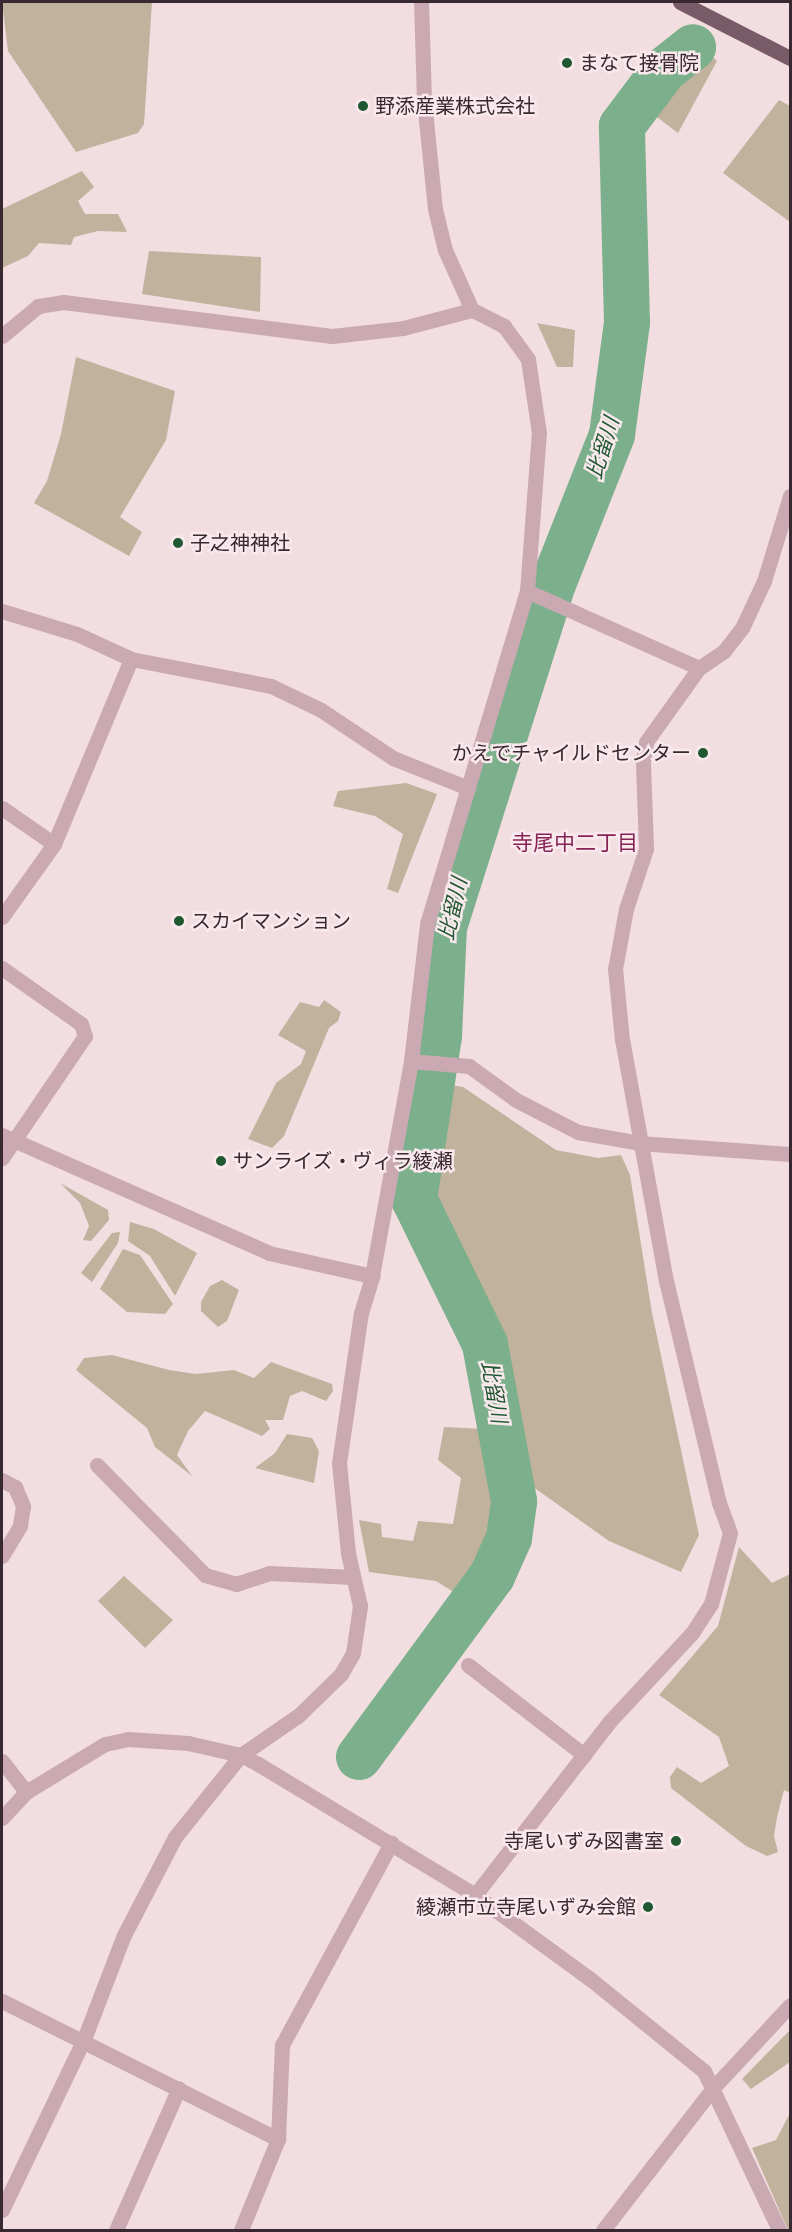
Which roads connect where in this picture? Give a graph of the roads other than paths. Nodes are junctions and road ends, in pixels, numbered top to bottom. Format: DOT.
graph roads {
  1 [pos="421,2"];
  2 [pos="680,2"];
  3 [pos="790,58"];
  4 [pos="472,310"];
  5 [pos="2,336"];
  6 [pos="790,496"];
  7 [pos="789,514"];
  8 [pos="534,594"];
  9 [pos="2,611"];
  10 [pos="130,659"];
  11 [pos="699,668"];
  12 [pos="468,788"];
  13 [pos="2,808"];
  14 [pos="54,844"];
  15 [pos="2,917"];
  16 [pos="2,968"];
  17 [pos="415,1061"];
  18 [pos="7,1139"];
  19 [pos="639,1143"];
  20 [pos="790,1154"];
  21 [pos="2,1158"];
  22 [pos="372,1276"];
  23 [pos="98,1465"];
  24 [pos="2,1480"];
  25 [pos="2,1556"];
  26 [pos="353,1577"];
  27 [pos="468,1665"];
  28 [pos="241,1755"];
  29 [pos="584,1755"];
  30 [pos="2,1761"];
  31 [pos="26,1792"];
  32 [pos="2,1818"];
  33 [pos="391,1843"];
  34 [pos="475,1895"];
  35 [pos="2,2001"];
  36 [pos="790,2006"];
  37 [pos="84,2039"];
  38 [pos="179,2088"];
  39 [pos="713,2088"];
  40 [pos="278,2139"];
  41 [pos="2,2210"];
  42 [pos="116,2230"];
  43 [pos="241,2230"];
  44 [pos="603,2230"];
  45 [pos="779,2230"];
  1 -- 4 [label="street"];
  2 -- 3 [label="main road"];
  4 -- 5 [label="street"];
  4 -- 8 [label="street"];
  6 -- 7 [label="street"];
  7 -- 11 [label="street"];
  8 -- 11 [label="street"];
  8 -- 12 [label="street"];
  9 -- 10 [label="street"];
  10 -- 12 [label="street"];
  10 -- 14 [label="street"];
  11 -- 19 [label="street"];
  12 -- 17 [label="street"];
  13 -- 14 [label="street"];
  14 -- 15 [label="street"];
  16 -- 18 [label="street"];
  17 -- 19 [label="street"];
  17 -- 22 [label="street"];
  18 -- 21 [label="street"];
  18 -- 22 [label="street"];
  19 -- 20 [label="street"];
  19 -- 29 [label="street"];
  22 -- 26 [label="street"];
  23 -- 26 [label="street"];
  24 -- 25 [label="street"];
  26 -- 28 [label="street"];
  27 -- 29 [label="street"];
  28 -- 31 [label="street"];
  28 -- 33 [label="street"];
  28 -- 37 [label="street"];
  29 -- 34 [label="street"];
  30 -- 31 [label="street"];
  31 -- 32 [label="street"];
  33 -- 34 [label="street"];
  33 -- 40 [label="street"];
  34 -- 39 [label="street"];
  35 -- 37 [label="street"];
  36 -- 39 [label="street"];
  37 -- 38 [label="street"];
  37 -- 41 [label="street"];
  38 -- 40 [label="street"];
  38 -- 42 [label="street"];
  39 -- 44 [label="street"];
  39 -- 45 [label="street"];
  40 -- 43 [label="street"];
}
